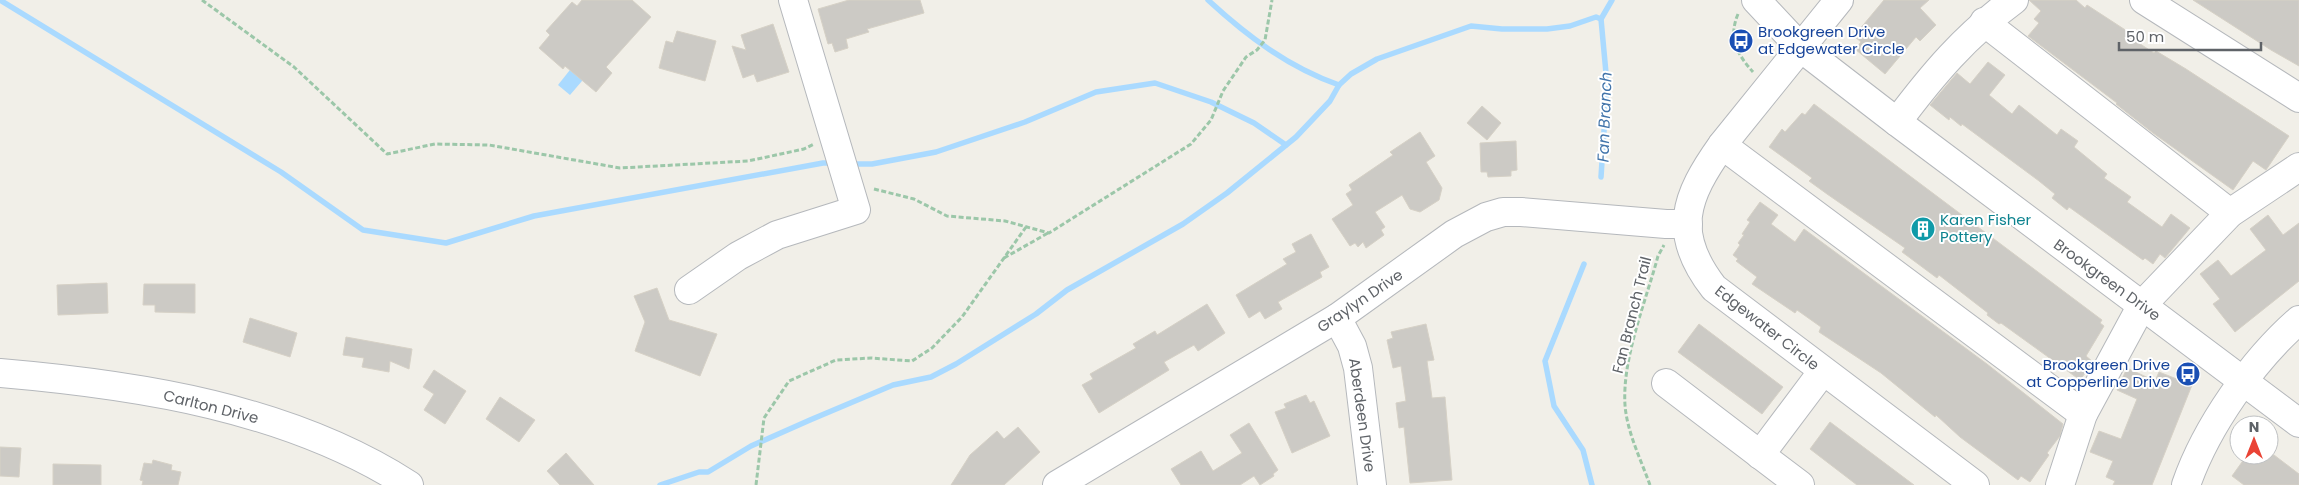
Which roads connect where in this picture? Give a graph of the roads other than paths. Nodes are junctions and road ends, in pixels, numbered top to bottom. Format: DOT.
graph roads {
  1 [pos="792,0"];
  2 [pos="1839,0"];
  3 [pos="2014,0"];
  4 [pos="2144,0"];
  5 [pos="1747,7"];
  6 [pos="1984,22"];
  7 [pos="1801,48"];
  8 [pos="2299,98"];
  9 [pos="1897,122"];
  10 [pos="1722,145"];
  11 [pos="2299,167"];
  12 [pos="2230,213"];
  13 [pos="1688,224"];
  14 [pos="689,290"];
  15 [pos="2142,305"];
  16 [pos="1337,318"];
  17 [pos="2299,320"];
  18 [pos="1823,371"];
  19 [pos="0,373"];
  20 [pos="2245,382"];
  21 [pos="1666,383"];
  22 [pos="2084,414"];
  23 [pos="2299,423"];
  24 [pos="1760,455"];
  25 [pos="409,485"];
  26 [pos="1057,485"];
  27 [pos="1372,485"];
  28 [pos="1800,485"];
  29 [pos="1976,485"];
  30 [pos="2060,485"];
  31 [pos="2186,485"];
  1 -- 14 [label="street"];
  2 -- 7 [label="street, Edgewater Circle"];
  3 -- 6 [label="street"];
  4 -- 8 [label="street"];
  5 -- 7 [label="street, Brookgreen Drive"];
  6 -- 9 [label="street"];
  6 -- 12 [label="street"];
  7 -- 9 [label="street, Brookgreen Drive"];
  7 -- 10 [label="street, Edgewater Circle"];
  9 -- 15 [label="street, Brookgreen Drive"];
  10 -- 13 [label="street, Edgewater Circle"];
  10 -- 22 [label="street"];
  11 -- 12 [label="street"];
  12 -- 15 [label="street"];
  13 -- 16 [label="street, Graylyn Drive"];
  13 -- 18 [label="street, Edgewater Circle"];
  15 -- 20 [label="street, Brookgreen Drive"];
  15 -- 22 [label="street"];
  16 -- 26 [label="street, Graylyn Drive"];
  16 -- 27 [label="street, Aberdeen Drive"];
  17 -- 20 [label="street"];
  18 -- 24 [label="street"];
  18 -- 29 [label="street, Edgewater Circle"];
  19 -- 25 [label="street, Carlton Drive"];
  20 -- 23 [label="street, Brookgreen Drive"];
  20 -- 31 [label="street"];
  21 -- 24 [label="street"];
  22 -- 30 [label="street"];
  24 -- 28 [label="street"];
}
